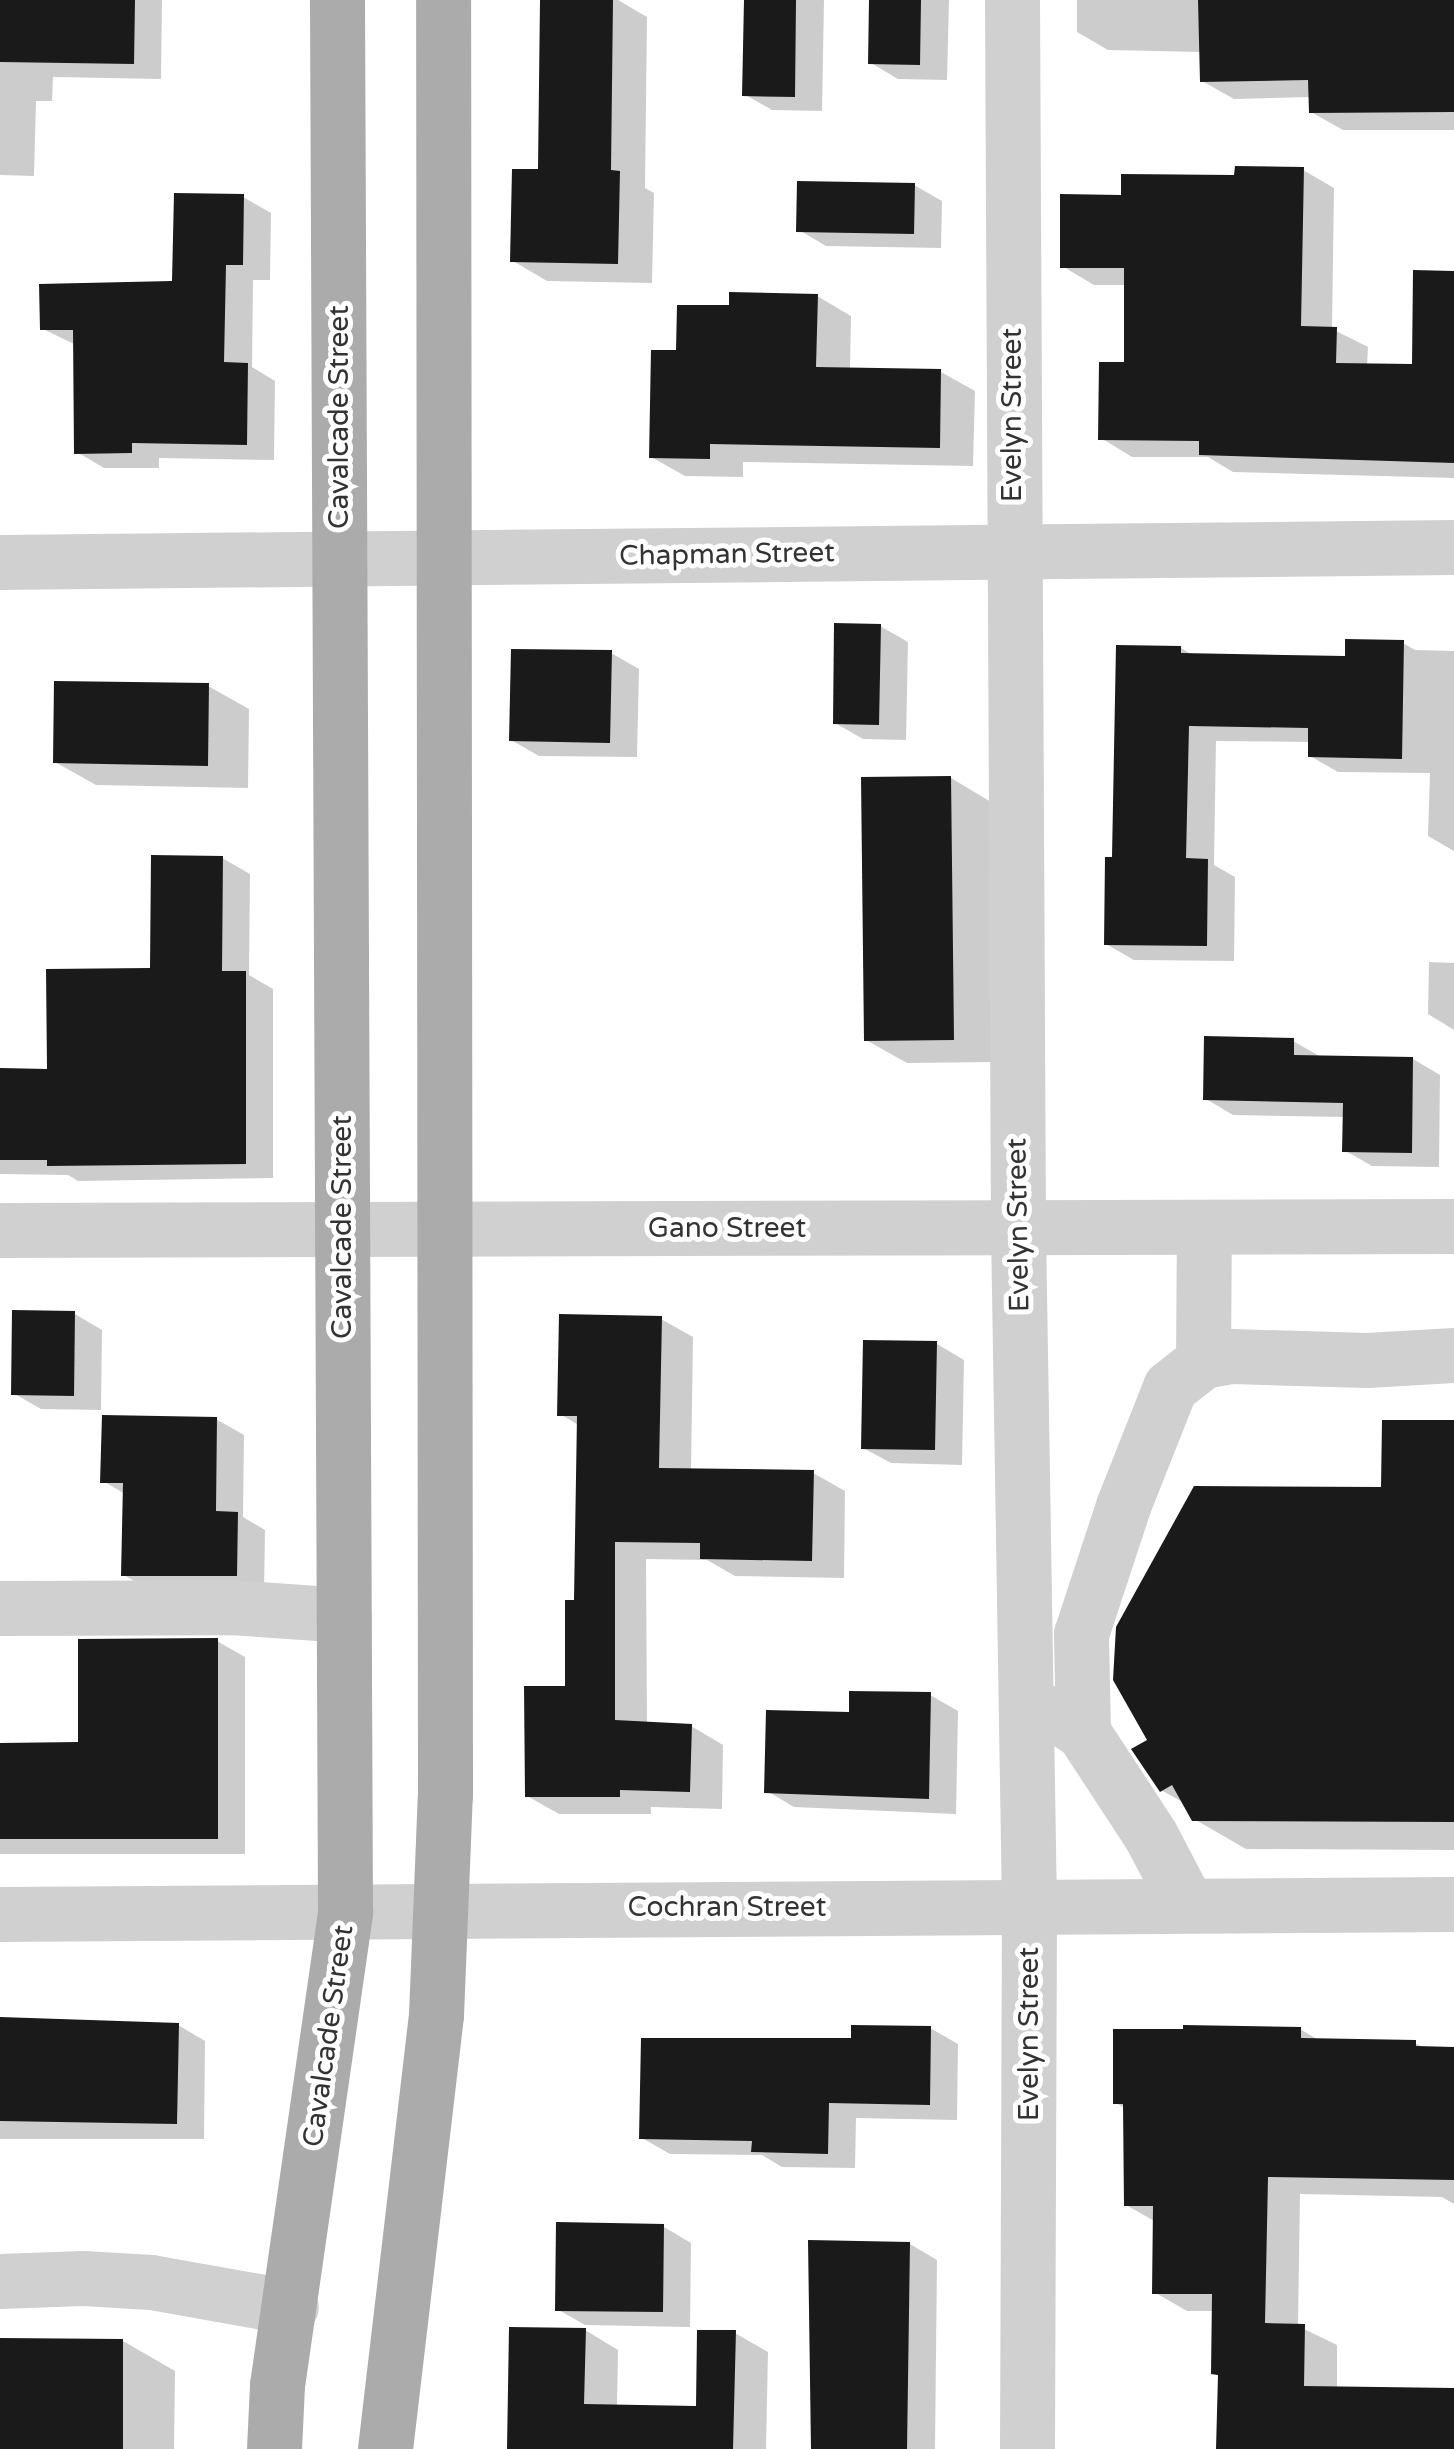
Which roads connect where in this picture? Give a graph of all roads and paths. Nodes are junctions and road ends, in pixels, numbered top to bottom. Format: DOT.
graph roads {
  1 [pos="337,0"];
  2 [pos="442,0"];
  3 [pos="1012,0"];
  4 [pos="1454,547"];
  5 [pos="1013,551"];
  6 [pos="443,557"];
  7 [pos="340,558"];
  8 [pos="0,562"];
  9 [pos="1454,1226"];
  10 [pos="342,1228"];
  11 [pos="1204,1228"];
  12 [pos="444,1229"];
  13 [pos="1018,1229"];
  14 [pos="0,1230"];
  15 [pos="1454,1355"];
  16 [pos="1203,1361"];
  17 [pos="0,1608"];
  18 [pos="344,1615"];
  19 [pos="1026,1694"];
  20 [pos="1083,1732"];
  21 [pos="1454,1904"];
  22 [pos="1028,1905"];
  23 [pos="1188,1905"];
  24 [pos="442,1909"];
  25 [pos="345,1911"];
  26 [pos="0,1914"];
  27 [pos="0,2281"];
  28 [pos="292,2306"];
  29 [pos="274,2449"];
  30 [pos="386,2449"];
  31 [pos="1027,2449"];
  1 -- 7 [label="main road, Cavalcade Street"];
  2 -- 6 [label="main road"];
  3 -- 5 [label="street, Evelyn Street"];
  4 -- 5 [label="street, Chapman Street"];
  5 -- 6 [label="street, Chapman Street"];
  5 -- 13 [label="street, Evelyn Street"];
  6 -- 7 [label="street, Chapman Street"];
  6 -- 12 [label="main road"];
  7 -- 8 [label="street, Chapman Street"];
  7 -- 10 [label="main road, Cavalcade Street"];
  9 -- 11 [label="street, Gano Street"];
  10 -- 12 [label="street, Gano Street"];
  10 -- 14 [label="street, Gano Street"];
  10 -- 18 [label="main road, Cavalcade Street"];
  11 -- 13 [label="street, Gano Street"];
  11 -- 16 [label="street"];
  12 -- 13 [label="street, Gano Street"];
  12 -- 24 [label="main road"];
  13 -- 19 [label="street, Evelyn Street"];
  15 -- 16 [label="street"];
  16 -- 20 [label="street"];
  17 -- 18 [label="street"];
  18 -- 25 [label="main road, Cavalcade Street"];
  19 -- 20 [label="street"];
  19 -- 22 [label="street, Evelyn Street"];
  20 -- 23 [label="street"];
  21 -- 23 [label="street, Cochran Street"];
  22 -- 23 [label="street, Cochran Street"];
  22 -- 24 [label="street, Cochran Street"];
  22 -- 31 [label="street, Evelyn Street"];
  24 -- 25 [label="street, Cochran Street"];
  24 -- 30 [label="main road"];
  25 -- 26 [label="street, Cochran Street"];
  25 -- 28 [label="main road, Cavalcade Street"];
  27 -- 28 [label="street"];
  28 -- 29 [label="main road, Cavalcade Street"];
}
